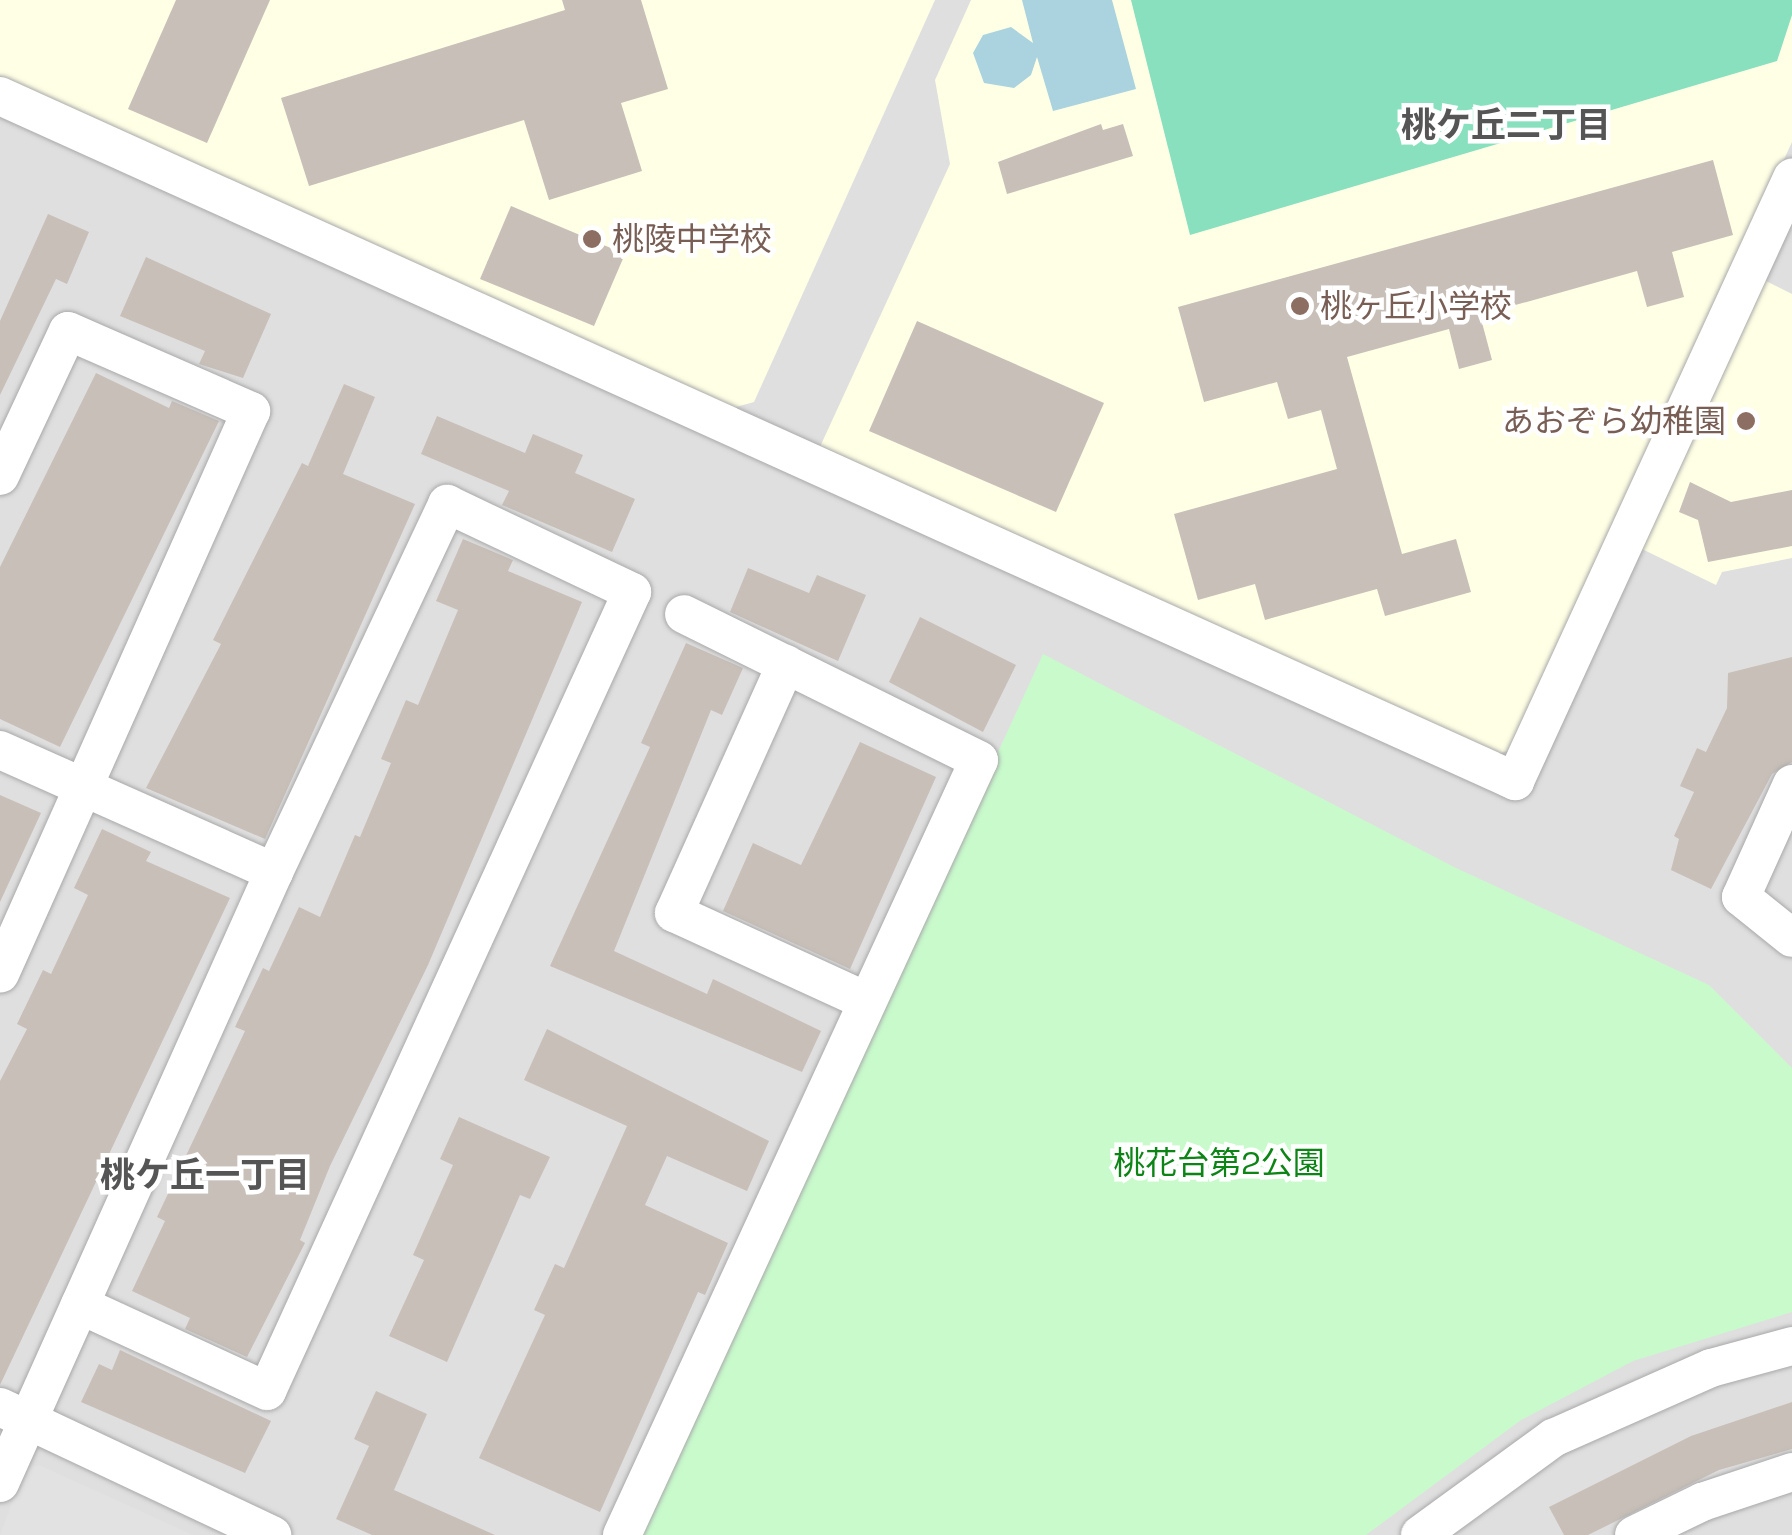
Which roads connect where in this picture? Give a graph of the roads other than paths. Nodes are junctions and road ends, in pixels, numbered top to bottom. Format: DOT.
graph roads {
  1 [pos="0,96"];
  2 [pos="1792,178"];
  3 [pos="0,476"];
  4 [pos="684,614"];
  5 [pos="786,664"];
  6 [pos="0,750"];
  7 [pos="1792,784"];
  8 [pos="84,786"];
  9 [pos="274,872"];
  10 [pos="1792,938"];
  11 [pos="0,974"];
  12 [pos="866,1001"];
  13 [pos="80,1305"];
  14 [pos="1792,1346"];
  15 [pos="15,1413"];
  16 [pos="1792,1472"];
  17 [pos="0,1483"];
  18 [pos="1706,1519"];
  19 [pos="272,1535"];
  20 [pos="622,1535"];
  21 [pos="1420,1535"];
  22 [pos="1634,1535"];
  1 -- 2 [label="street"];
  3 -- 8 [label="street"];
  4 -- 5 [label="street"];
  5 -- 12 [label="street"];
  5 -- 12 [label="street"];
  6 -- 8 [label="street"];
  7 -- 10 [label="street"];
  8 -- 9 [label="street"];
  8 -- 11 [label="street"];
  9 -- 13 [label="street"];
  9 -- 13 [label="street"];
  12 -- 20 [label="street"];
  13 -- 15 [label="street"];
  14 -- 21 [label="street"];
  15 -- 17 [label="street"];
  15 -- 19 [label="street"];
  16 -- 18 [label="street"];
  18 -- 22 [label="street"];
}
